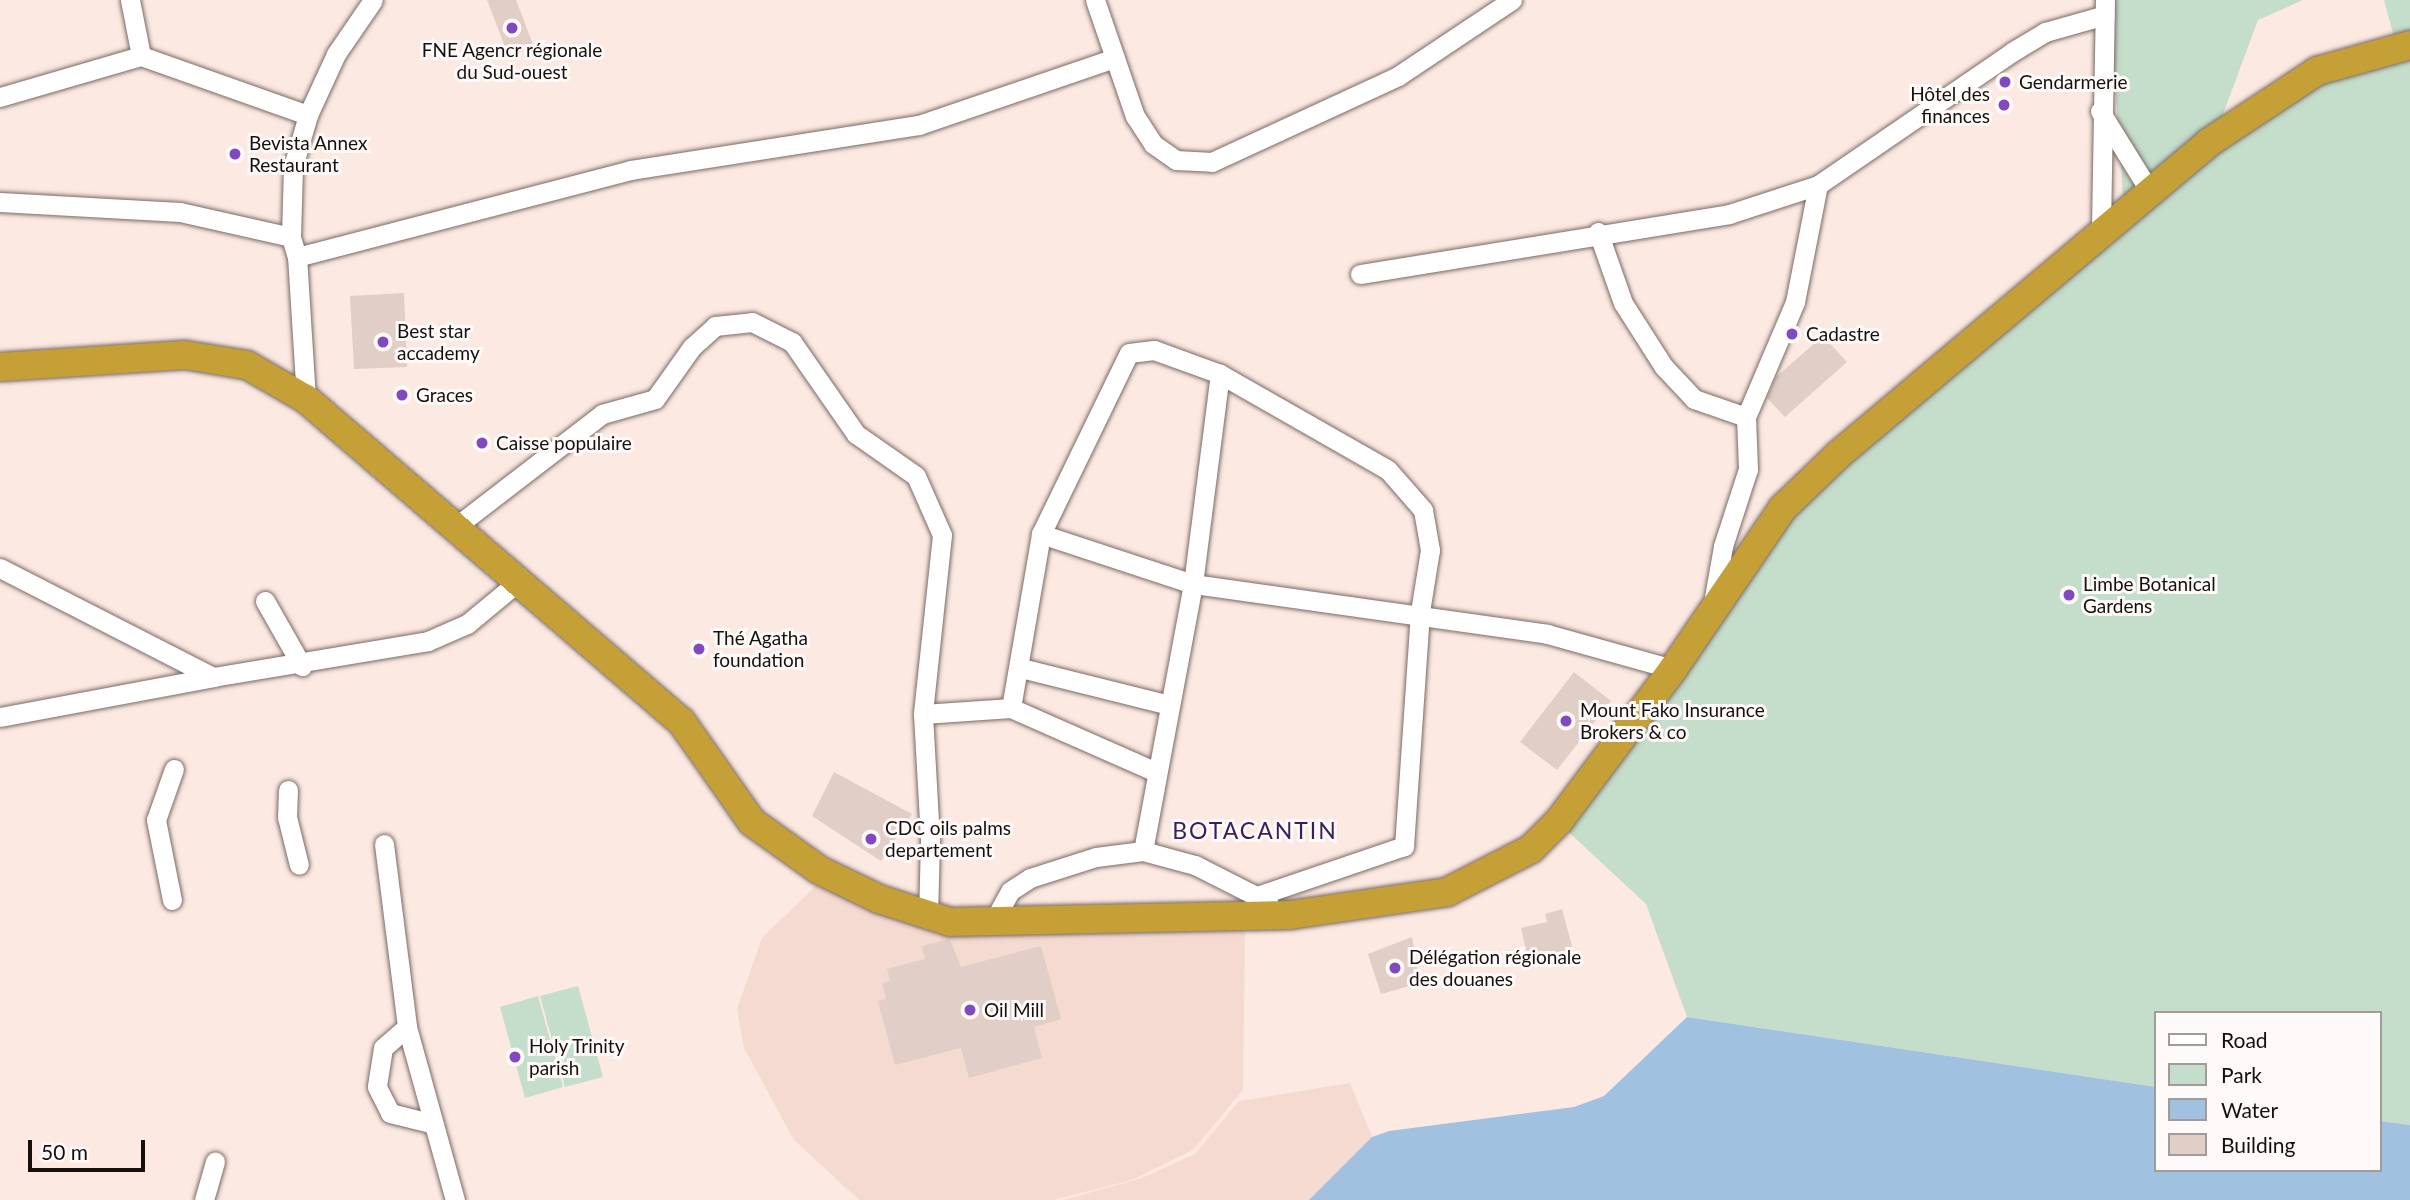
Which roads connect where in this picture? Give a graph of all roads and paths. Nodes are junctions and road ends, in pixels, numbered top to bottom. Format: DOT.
graph roads {
  1 [pos="130,0"];
  2 [pos="373,0"];
  3 [pos="1095,0"];
  4 [pos="1512,0"];
  5 [pos="2105,8"];
  6 [pos="2403,46"];
  7 [pos="141,56"];
  8 [pos="1115,58"];
  9 [pos="0,97"];
  10 [pos="2099,110"];
  11 [pos="308,115"];
  12 [pos="1818,185"];
  13 [pos="2148,190"];
  14 [pos="0,202"];
  15 [pos="2101,228"];
  16 [pos="1598,232"];
  17 [pos="291,237"];
  18 [pos="297,257"];
  19 [pos="1360,274"];
  20 [pos="0,367"];
  21 [pos="1220,374"];
  22 [pos="306,399"];
  23 [pos="1746,417"];
  24 [pos="454,528"];
  25 [pos="1041,534"];
  26 [pos="0,568"];
  27 [pos="519,581"];
  28 [pos="1193,584"];
  29 [pos="265,601"];
  30 [pos="1713,603"];
  31 [pos="1420,612"];
  32 [pos="302,666"];
  33 [pos="1021,668"];
  34 [pos="1673,669"];
  35 [pos="213,677"];
  36 [pos="1169,705"];
  37 [pos="1011,708"];
  38 [pos="923,714"];
  39 [pos="0,717"];
  40 [pos="174,769"];
  41 [pos="1156,772"];
  42 [pos="288,790"];
  43 [pos="384,844"];
  44 [pos="1143,851"];
  45 [pos="299,865"];
  46 [pos="1257,896"];
  47 [pos="172,900"];
  48 [pos="1290,915"];
  49 [pos="928,919"];
  50 [pos="993,922"];
  51 [pos="407,1027"];
  52 [pos="433,1124"];
  53 [pos="215,1162"];
  54 [pos="204,1200"];
  55 [pos="455,1200"];
  1 -- 7 [label="street"];
  2 -- 11 [label="street"];
  3 -- 8 [label="street"];
  4 -- 8 [label="street"];
  5 -- 10 [label="street"];
  5 -- 12 [label="street"];
  6 -- 13 [label="highway"];
  7 -- 9 [label="street"];
  7 -- 11 [label="street"];
  8 -- 18 [label="street"];
  10 -- 13 [label="street"];
  10 -- 15 [label="street"];
  11 -- 17 [label="street"];
  12 -- 16 [label="street"];
  12 -- 23 [label="street"];
  13 -- 15 [label="highway"];
  14 -- 17 [label="street"];
  15 -- 30 [label="highway"];
  16 -- 19 [label="street"];
  16 -- 23 [label="street"];
  17 -- 18 [label="street"];
  18 -- 22 [label="street"];
  20 -- 22 [label="highway"];
  21 -- 25 [label="street"];
  21 -- 28 [label="street"];
  21 -- 31 [label="street"];
  22 -- 24 [label="highway"];
  23 -- 30 [label="street"];
  24 -- 27 [label="highway"];
  24 -- 38 [label="street"];
  25 -- 28 [label="street"];
  25 -- 33 [label="street"];
  26 -- 35 [label="street"];
  27 -- 32 [label="street"];
  27 -- 49 [label="highway"];
  28 -- 31 [label="street"];
  28 -- 36 [label="street"];
  29 -- 32 [label="street"];
  30 -- 34 [label="highway"];
  31 -- 34 [label="street"];
  31 -- 46 [label="street"];
  32 -- 35 [label="street"];
  33 -- 36 [label="street"];
  33 -- 37 [label="street"];
  34 -- 48 [label="highway"];
  35 -- 39 [label="street"];
  36 -- 41 [label="street"];
  37 -- 38 [label="street"];
  37 -- 41 [label="street"];
  38 -- 49 [label="street"];
  40 -- 47 [label="street"];
  41 -- 44 [label="street"];
  42 -- 45 [label="street"];
  43 -- 51 [label="street"];
  44 -- 46 [label="street"];
  44 -- 50 [label="street"];
  46 -- 48 [label="street"];
  48 -- 50 [label="highway"];
  49 -- 50 [label="highway"];
  51 -- 52 [label="street"];
  51 -- 52 [label="street"];
  52 -- 55 [label="street"];
  53 -- 54 [label="street"];
}
